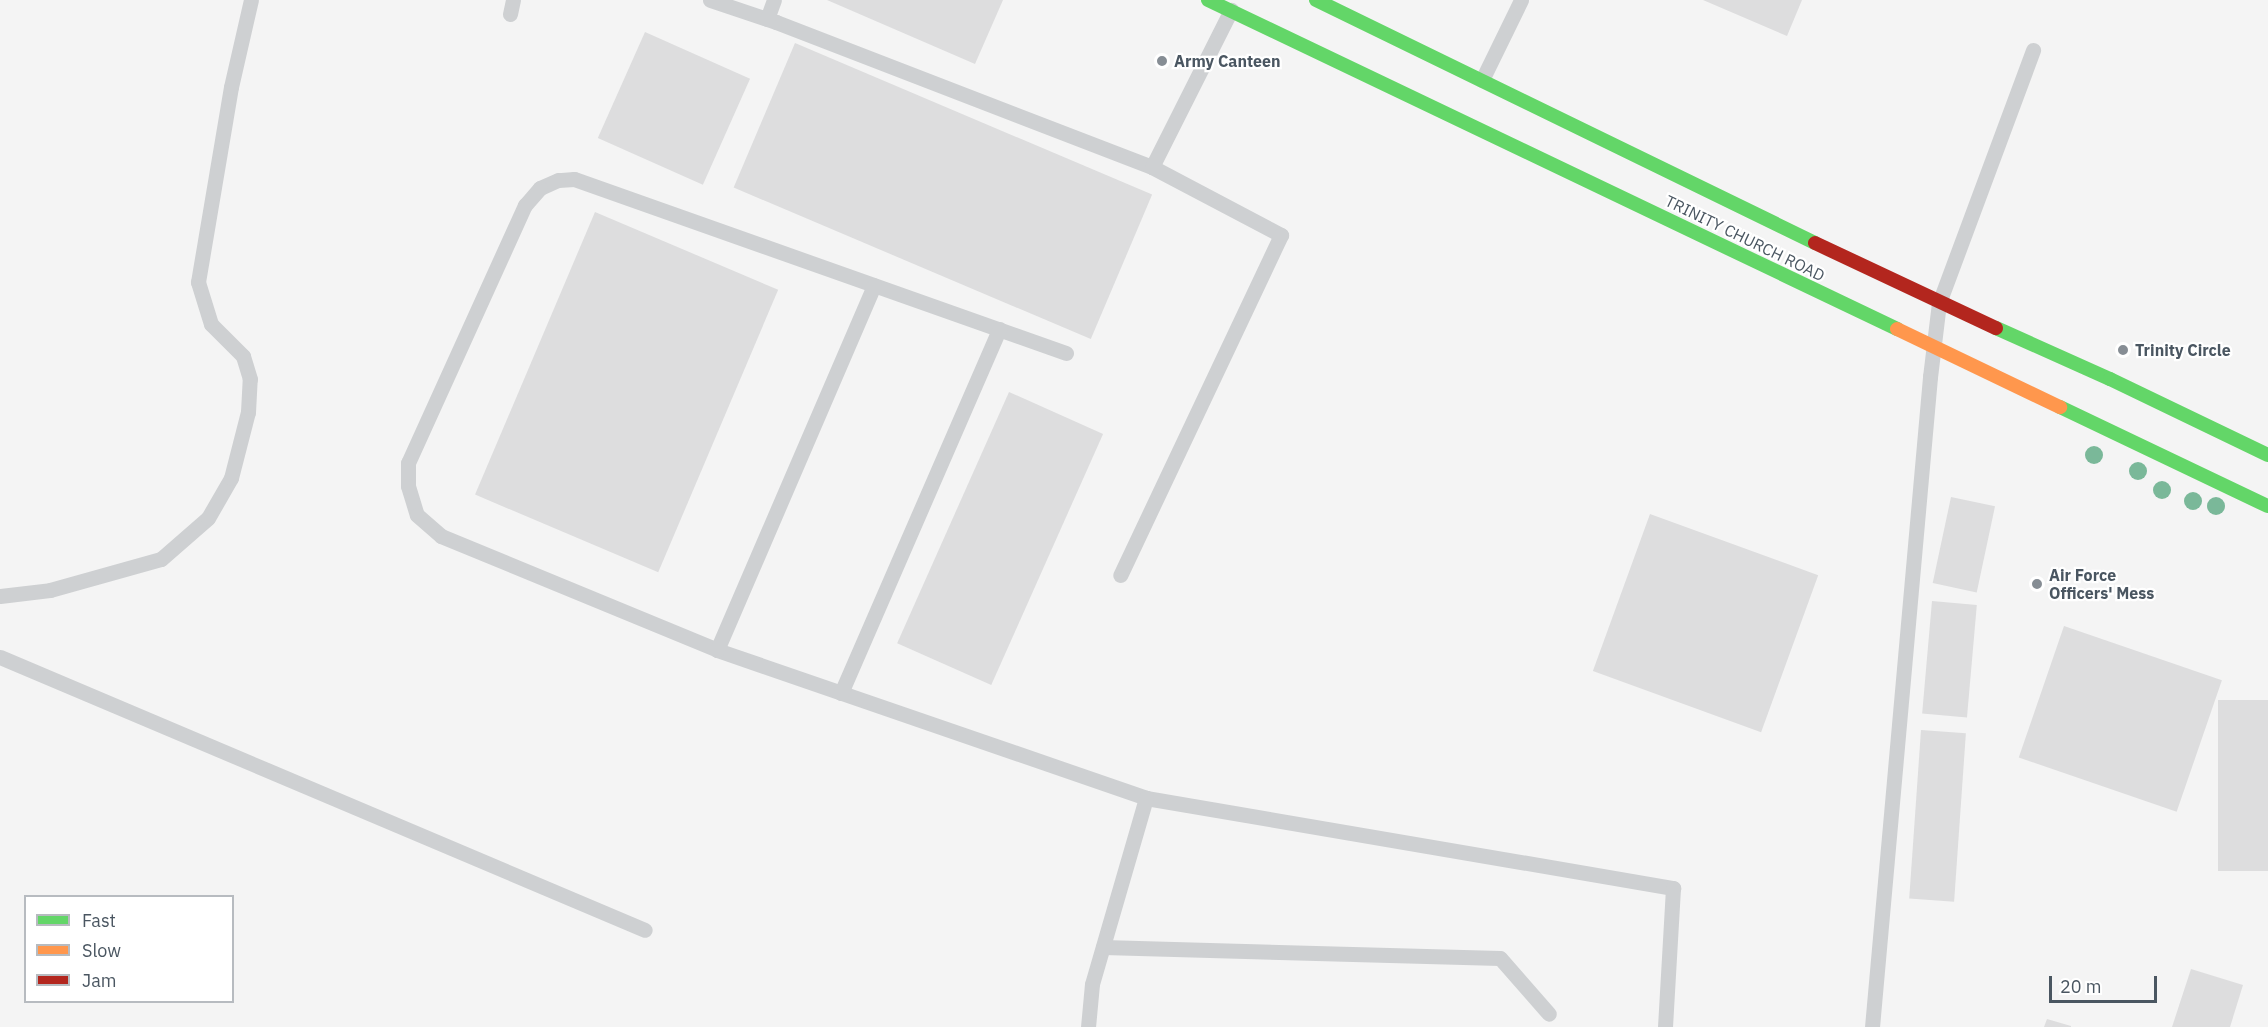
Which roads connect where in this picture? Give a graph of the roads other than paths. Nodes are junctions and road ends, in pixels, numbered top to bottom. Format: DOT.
graph roads {
  1 [pos="251,0"];
  2 [pos="710,0"];
  3 [pos="774,0"];
  4 [pos="1208,0"];
  5 [pos="1316,0"];
  6 [pos="1521,0"];
  7 [pos="1231,10"];
  8 [pos="767,19"];
  9 [pos="2033,50"];
  10 [pos="1482,80"];
  11 [pos="1152,167"];
  12 [pos="874,285"];
  13 [pos="1939,303"];
  14 [pos="999,329"];
  15 [pos="1933,346"];
  16 [pos="1066,353"];
  17 [pos="2268,455"];
  18 [pos="2268,506"];
  19 [pos="1120,575"];
  20 [pos="0,596"];
  21 [pos="717,650"];
  22 [pos="0,657"];
  23 [pos="841,693"];
  24 [pos="1146,798"];
  25 [pos="645,930"];
  26 [pos="1103,947"];
  27 [pos="1549,1014"];
  28 [pos="1089,1027"];
  29 [pos="1665,1027"];
  30 [pos="1872,1027"];
  1 -- 20 [label="lane"];
  2 -- 8 [label="lane"];
  3 -- 8 [label="lane"];
  4 -- 7 [label="main road, TRINITY CHURCH ROAD"];
  5 -- 10 [label="main road, TRINITY CHURCH ROAD"];
  6 -- 10 [label="lane"];
  7 -- 11 [label="lane"];
  7 -- 15 [label="main road, TRINITY CHURCH ROAD"];
  8 -- 11 [label="lane"];
  9 -- 13 [label="lane"];
  10 -- 13 [label="main road, TRINITY CHURCH ROAD"];
  11 -- 19 [label="lane"];
  12 -- 14 [label="lane"];
  12 -- 21 [label="lane"];
  12 -- 21 [label="lane"];
  13 -- 15 [label="lane"];
  13 -- 17 [label="main road, TRINITY CHURCH ROAD"];
  14 -- 16 [label="lane"];
  14 -- 23 [label="lane"];
  15 -- 18 [label="main road, TRINITY CHURCH ROAD"];
  15 -- 30 [label="lane"];
  21 -- 23 [label="lane"];
  22 -- 25 [label="lane"];
  23 -- 24 [label="lane"];
  24 -- 26 [label="lane"];
  24 -- 29 [label="lane"];
  26 -- 27 [label="lane"];
  26 -- 28 [label="lane"];
}
